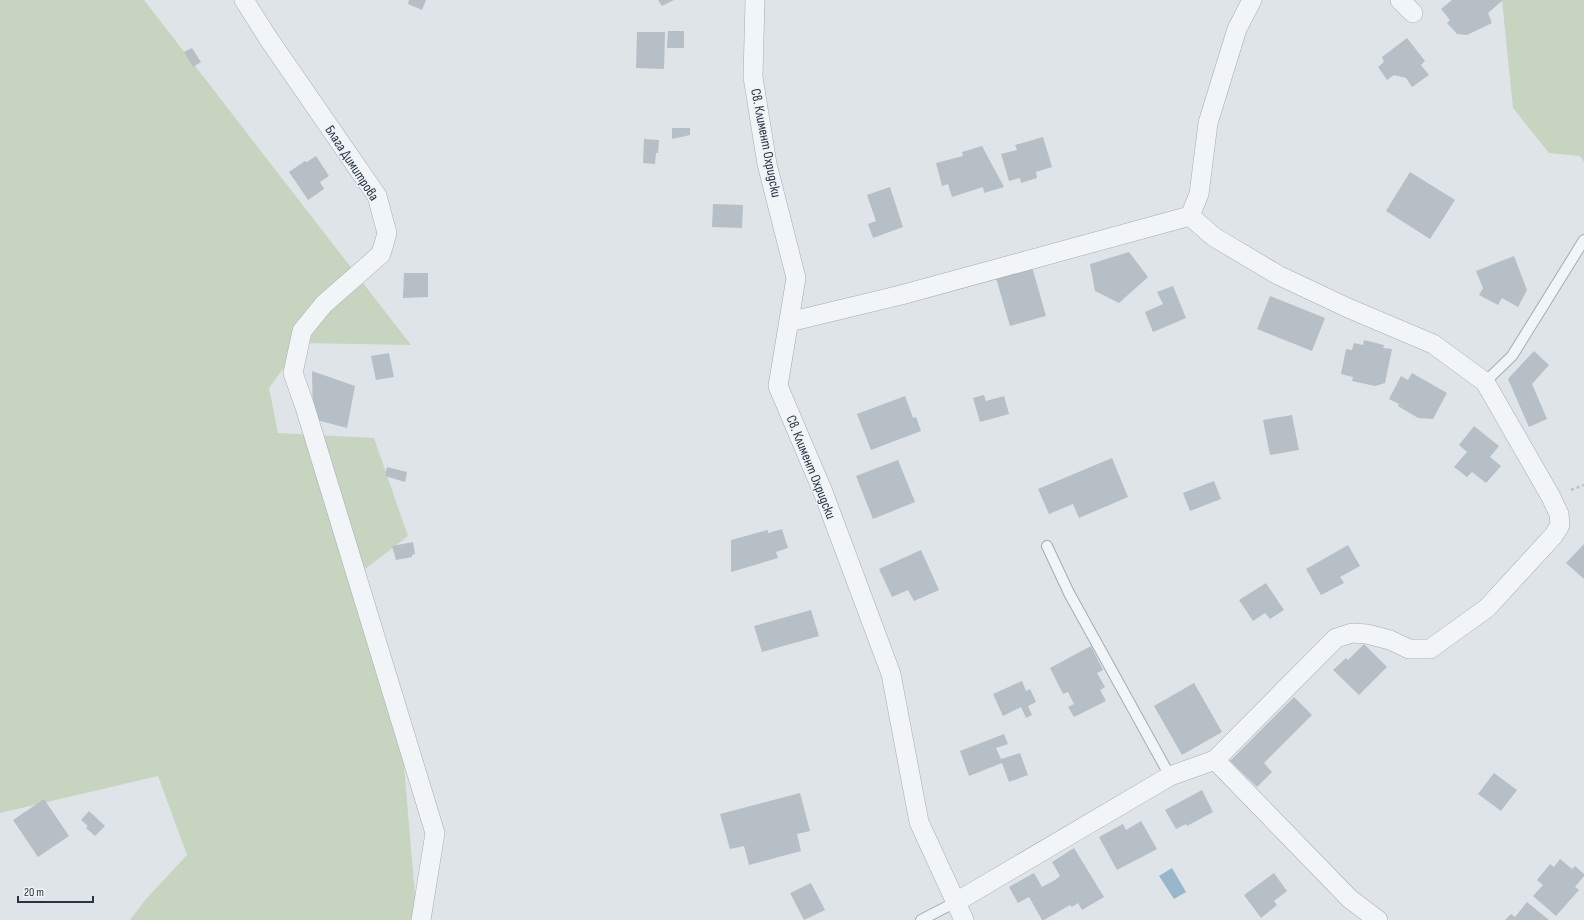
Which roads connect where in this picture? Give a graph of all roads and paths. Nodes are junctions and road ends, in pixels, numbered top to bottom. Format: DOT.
graph roads {
  1 [pos="244,0"];
  2 [pos="755,0"];
  3 [pos="1252,0"];
  4 [pos="1400,0"];
  5 [pos="1413,14"];
  6 [pos="1190,216"];
  7 [pos="1584,240"];
  8 [pos="789,322"];
  9 [pos="1485,382"];
  10 [pos="1047,546"];
  11 [pos="1215,760"];
  12 [pos="1170,776"];
  13 [pos="956,902"];
  14 [pos="421,920"];
  15 [pos="921,920"];
  16 [pos="964,920"];
  17 [pos="1378,920"];
  1 -- 14 [label="street, Блага Димитрова"];
  2 -- 8 [label="street, Св. Климент Охридски"];
  3 -- 6 [label="street"];
  4 -- 5 [label="street"];
  6 -- 8 [label="street"];
  6 -- 9 [label="street"];
  7 -- 9 [label="lane"];
  8 -- 13 [label="street, Св. Климент Охридски"];
  9 -- 11 [label="street"];
  10 -- 12 [label="lane"];
  11 -- 12 [label="street"];
  11 -- 17 [label="street"];
  12 -- 13 [label="street"];
  13 -- 15 [label="lane"];
  13 -- 16 [label="street, Св. Климент Охридски"];
}
